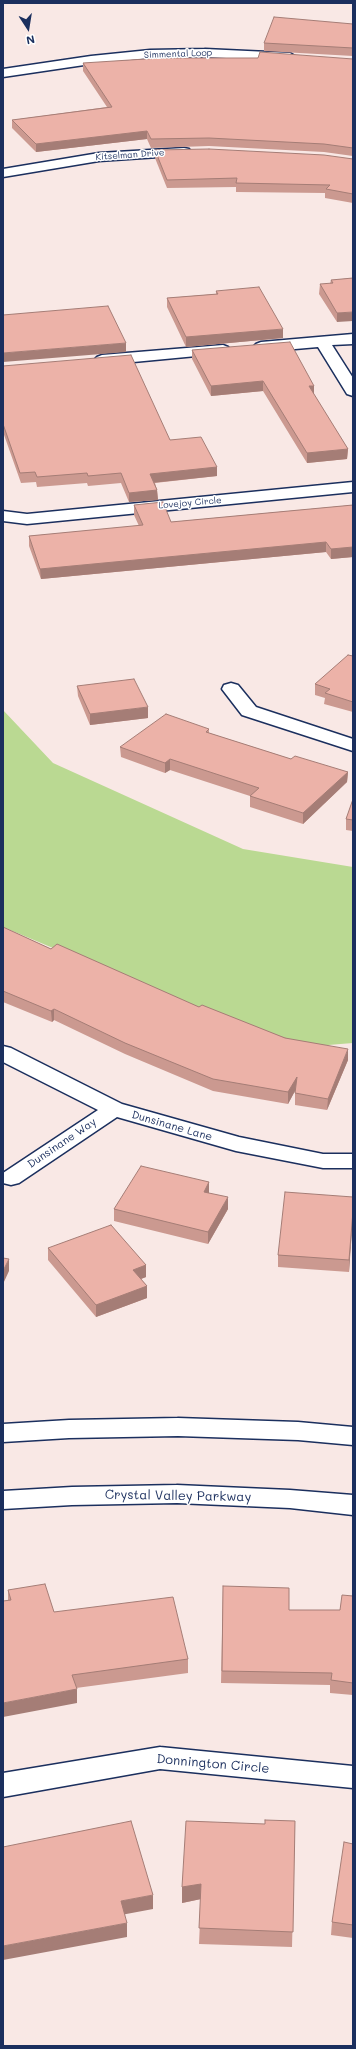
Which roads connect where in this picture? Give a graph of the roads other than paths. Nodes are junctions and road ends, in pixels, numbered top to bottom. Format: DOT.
graph roads {
  1 [pos="306,58"];
  2 [pos="3,74"];
  3 [pos="201,152"];
  4 [pos="3,173"];
  5 [pos="353,339"];
  6 [pos="322,341"];
  7 [pos="89,361"];
  8 [pos="353,390"];
  9 [pos="353,487"];
  10 [pos="3,516"];
  11 [pos="231,689"];
  12 [pos="353,745"];
  13 [pos="3,1053"];
  14 [pos="114,1109"];
  15 [pos="353,1161"];
  16 [pos="11,1178"];
  17 [pos="3,1433"];
  18 [pos="353,1436"];
  19 [pos="3,1500"];
  20 [pos="353,1505"];
  21 [pos="353,1777"];
  22 [pos="3,1785"];
  1 -- 2 [label="street, Simmental Loop"];
  3 -- 4 [label="street, Kitselman Drive"];
  5 -- 6 [label="street"];
  6 -- 7 [label="street"];
  6 -- 8 [label="street"];
  9 -- 10 [label="street, Lovejoy Circle"];
  11 -- 12 [label="street"];
  13 -- 14 [label="street, Dunsinane Lane"];
  14 -- 15 [label="street, Dunsinane Lane"];
  14 -- 16 [label="street, Dunsinane Way"];
  17 -- 18 [label="street"];
  19 -- 20 [label="street, Crystal Valley Parkway"];
  21 -- 22 [label="street, Donnington Circle"];
}
